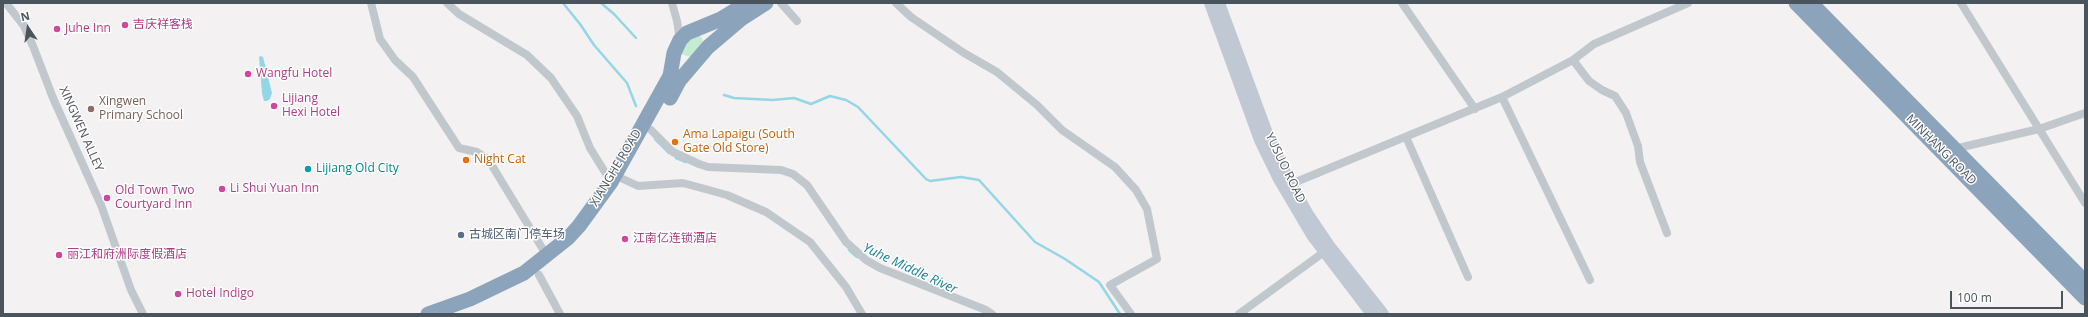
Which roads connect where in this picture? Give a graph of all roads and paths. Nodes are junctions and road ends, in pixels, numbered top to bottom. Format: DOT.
graph roads {
  1 [pos="6,3"];
  2 [pos="371,3"];
  3 [pos="447,3"];
  4 [pos="672,3"];
  5 [pos="747,3"];
  6 [pos="766,3"];
  7 [pos="781,3"];
  8 [pos="896,3"];
  9 [pos="1210,3"];
  10 [pos="1219,3"];
  11 [pos="1402,3"];
  12 [pos="1688,3"];
  13 [pos="1796,3"];
  14 [pos="1811,3"];
  15 [pos="1961,3"];
  16 [pos="797,21"];
  17 [pos="699,29"];
  18 [pos="680,40"];
  19 [pos="711,44"];
  20 [pos="674,58"];
  21 [pos="1573,60"];
  22 [pos="691,66"];
  23 [pos="1502,97"];
  24 [pos="1475,109"];
  25 [pos="2085,113"];
  26 [pos="2039,129"];
  27 [pos="651,130"];
  28 [pos="1406,137"];
  29 [pos="1954,149"];
  30 [pos="617,181"];
  31 [pos="1291,184"];
  32 [pos="2085,204"];
  33 [pos="1667,233"];
  34 [pos="1324,252"];
  35 [pos="547,256"];
  36 [pos="539,275"];
  37 [pos="1468,277"];
  38 [pos="1590,280"];
  39 [pos="2085,282"];
  40 [pos="2085,298"];
  41 [pos="143,314"];
  42 [pos="428,314"];
  43 [pos="459,314"];
  44 [pos="560,314"];
  45 [pos="862,314"];
  46 [pos="992,314"];
  47 [pos="1131,314"];
  48 [pos="1239,314"];
  49 [pos="1372,314"];
  50 [pos="1383,314"];
  1 -- 41 [label="street, XINGWEN ALLEY"];
  2 -- 35 [label="street"];
  3 -- 30 [label="street"];
  4 -- 18 [label="street"];
  5 -- 17 [label="highway"];
  6 -- 19 [label="highway, XIANGHE ROAD"];
  7 -- 16 [label="street"];
  8 -- 47 [label="street"];
  9 -- 34 [label="street, YUSUO ROAD"];
  10 -- 31 [label="street, YUSUO ROAD"];
  11 -- 24 [label="street"];
  12 -- 21 [label="street"];
  13 -- 40 [label="highway, MINHANG ROAD"];
  14 -- 29 [label="highway, MINHANG ROAD"];
  15 -- 26 [label="street"];
  17 -- 18 [label="highway"];
  17 -- 19 [label="highway"];
  18 -- 20 [label="highway, XIANGHE ROAD"];
  19 -- 22 [label="highway, XIANGHE ROAD"];
  20 -- 22 [label="highway"];
  20 -- 30 [label="highway, XIANGHE ROAD"];
  21 -- 23 [label="street"];
  21 -- 33 [label="street"];
  22 -- 27 [label="highway, XIANGHE ROAD"];
  23 -- 24 [label="street"];
  23 -- 38 [label="street"];
  24 -- 28 [label="street"];
  25 -- 26 [label="street"];
  26 -- 29 [label="street"];
  26 -- 32 [label="street"];
  27 -- 30 [label="highway, XIANGHE ROAD"];
  27 -- 46 [label="street"];
  28 -- 31 [label="street"];
  28 -- 37 [label="street"];
  29 -- 39 [label="highway, MINHANG ROAD"];
  30 -- 35 [label="highway, XIANGHE ROAD"];
  30 -- 36 [label="highway, XIANGHE ROAD"];
  30 -- 45 [label="street"];
  31 -- 50 [label="street, YUSUO ROAD"];
  34 -- 48 [label="street"];
  34 -- 49 [label="street, YUSUO ROAD"];
  35 -- 42 [label="highway, XIANGHE ROAD"];
  36 -- 43 [label="highway, XIANGHE ROAD"];
  36 -- 44 [label="street"];
}
